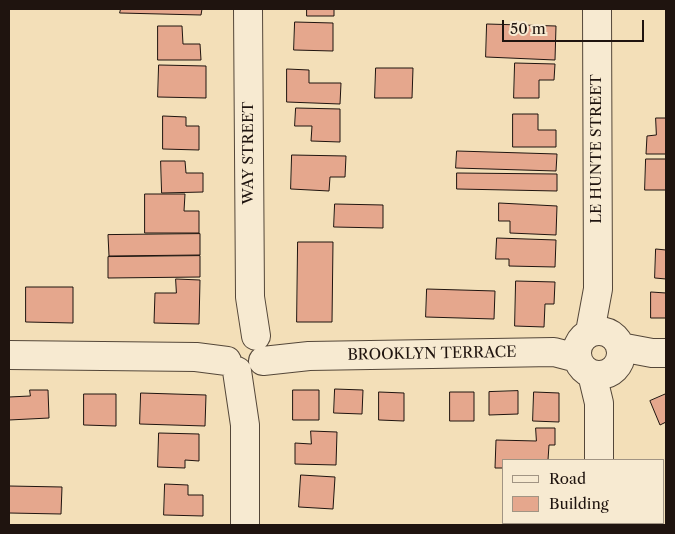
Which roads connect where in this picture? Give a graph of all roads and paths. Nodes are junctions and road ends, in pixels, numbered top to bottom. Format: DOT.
graph roads {
  1 [pos="248,9"];
  2 [pos="597,9"];
  3 [pos="594,353"];
  4 [pos="659,353"];
  5 [pos="246,354"];
  6 [pos="9,355"];
  7 [pos="599,459"];
  8 [pos="245,525"];
  1 -- 5 [label="street, WAY STREET"];
  2 -- 3 [label="street, LE HUNTE STREET"];
  3 -- 4 [label="street, BROOKLYN TERRACE"];
  3 -- 5 [label="street, BROOKLYN TERRACE"];
  3 -- 7 [label="street, LE HUNTE STREET"];
  5 -- 6 [label="street, BROOKLYN TERRACE"];
  5 -- 8 [label="street, WAY STREET"];
}
